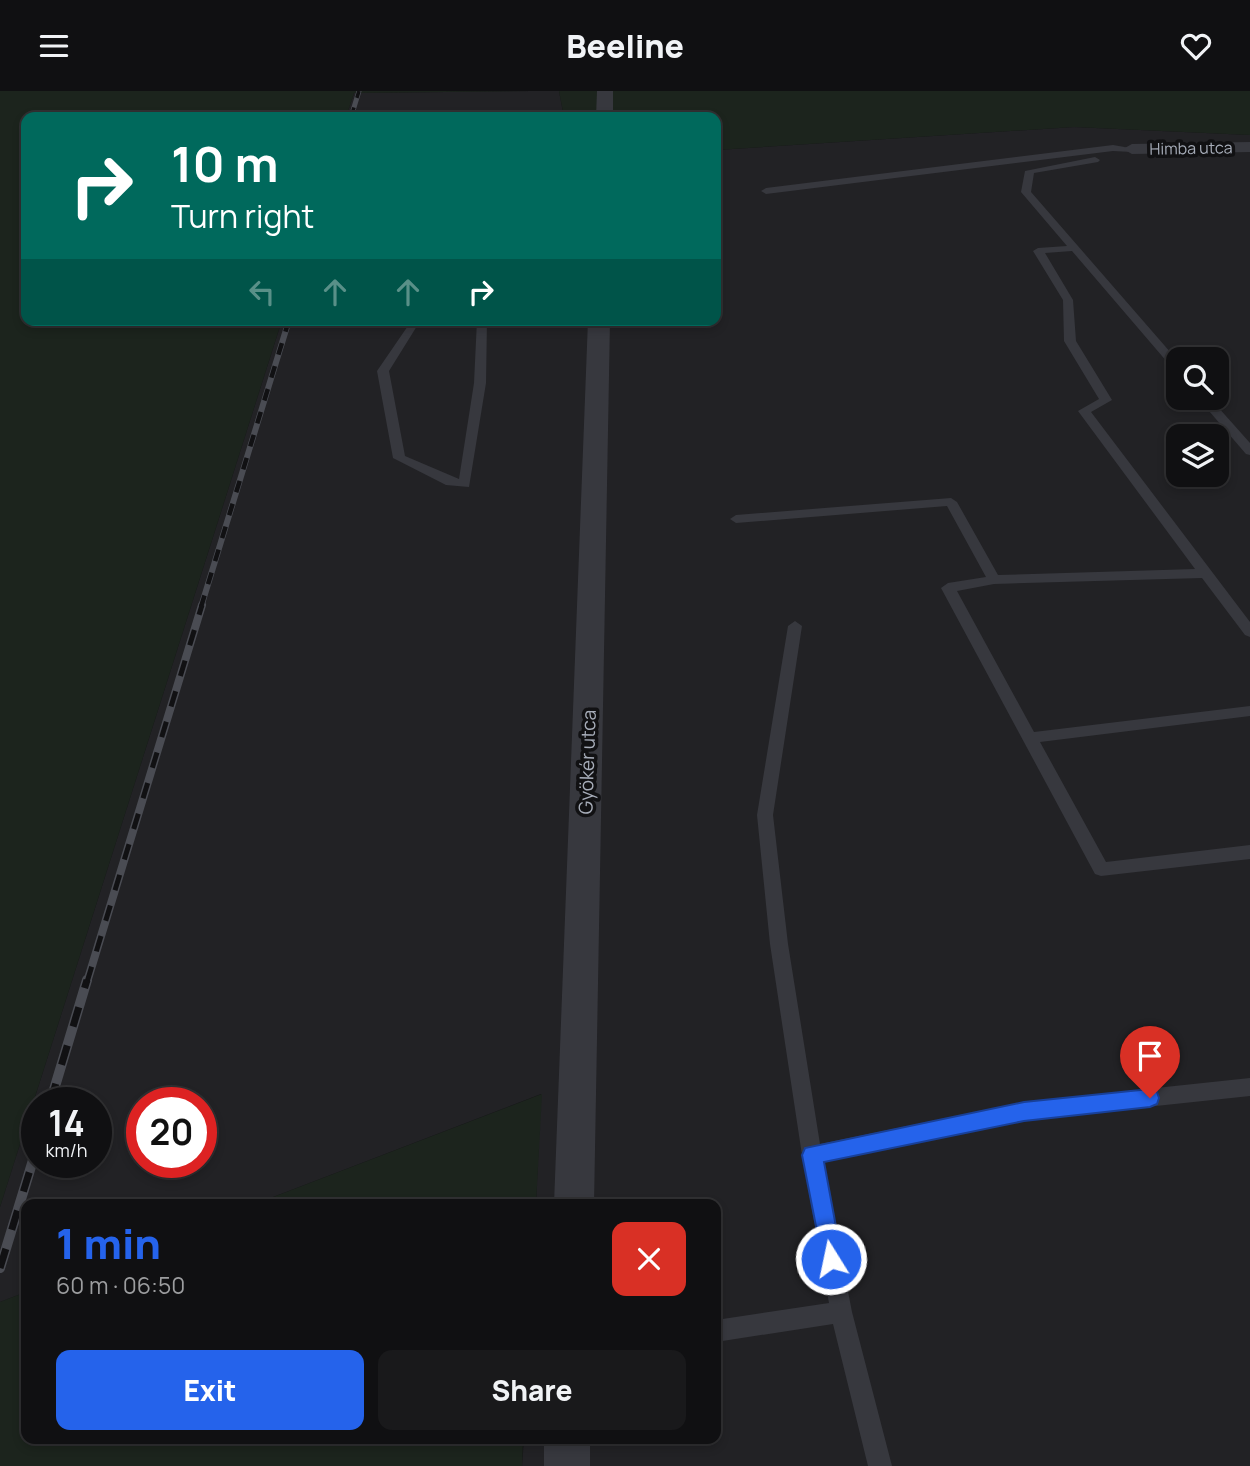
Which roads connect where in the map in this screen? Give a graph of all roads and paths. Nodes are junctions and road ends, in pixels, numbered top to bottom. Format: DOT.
graph roads {
  1 [pos="605,91"];
  2 [pos="605,112"];
  3 [pos="1250,147"];
  4 [pos="1132,149"];
  5 [pos="765,191"];
  6 [pos="1073,248"];
  7 [pos="412,326"];
  8 [pos="482,326"];
  9 [pos="599,326"];
  10 [pos="1166,354"];
  11 [pos="1214,410"];
  12 [pos="1250,451"];
  13 [pos="736,519"];
  14 [pos="1205,572"];
  15 [pos="993,580"];
  16 [pos="795,626"];
  17 [pos="1250,632"];
  18 [pos="1250,711"];
  19 [pos="1028,737"];
  20 [pos="1250,852"];
  21 [pos="1250,1087"];
  22 [pos="812,1155"];
  23 [pos="574,1199"];
  24 [pos="841,1312"];
  25 [pos="721,1330"];
  26 [pos="567,1444"];
  27 [pos="566,1466"];
  28 [pos="880,1466"];
  1 -- 2 [label="street"];
  3 -- 4 [label="street, Himba utca"];
  4 -- 5 [label="lane"];
  4 -- 6 [label="lane"];
  6 -- 10 [label="lane"];
  6 -- 14 [label="lane"];
  7 -- 8 [label="lane"];
  9 -- 23 [label="street, Gyökér utca"];
  11 -- 12 [label="lane"];
  13 -- 15 [label="lane"];
  14 -- 15 [label="lane"];
  14 -- 17 [label="lane"];
  15 -- 19 [label="lane"];
  16 -- 22 [label="lane"];
  18 -- 19 [label="lane"];
  19 -- 20 [label="lane"];
  21 -- 22 [label="lane"];
  22 -- 24 [label="lane"];
  24 -- 25 [label="lane"];
  24 -- 28 [label="lane"];
  26 -- 27 [label="street"];
}
